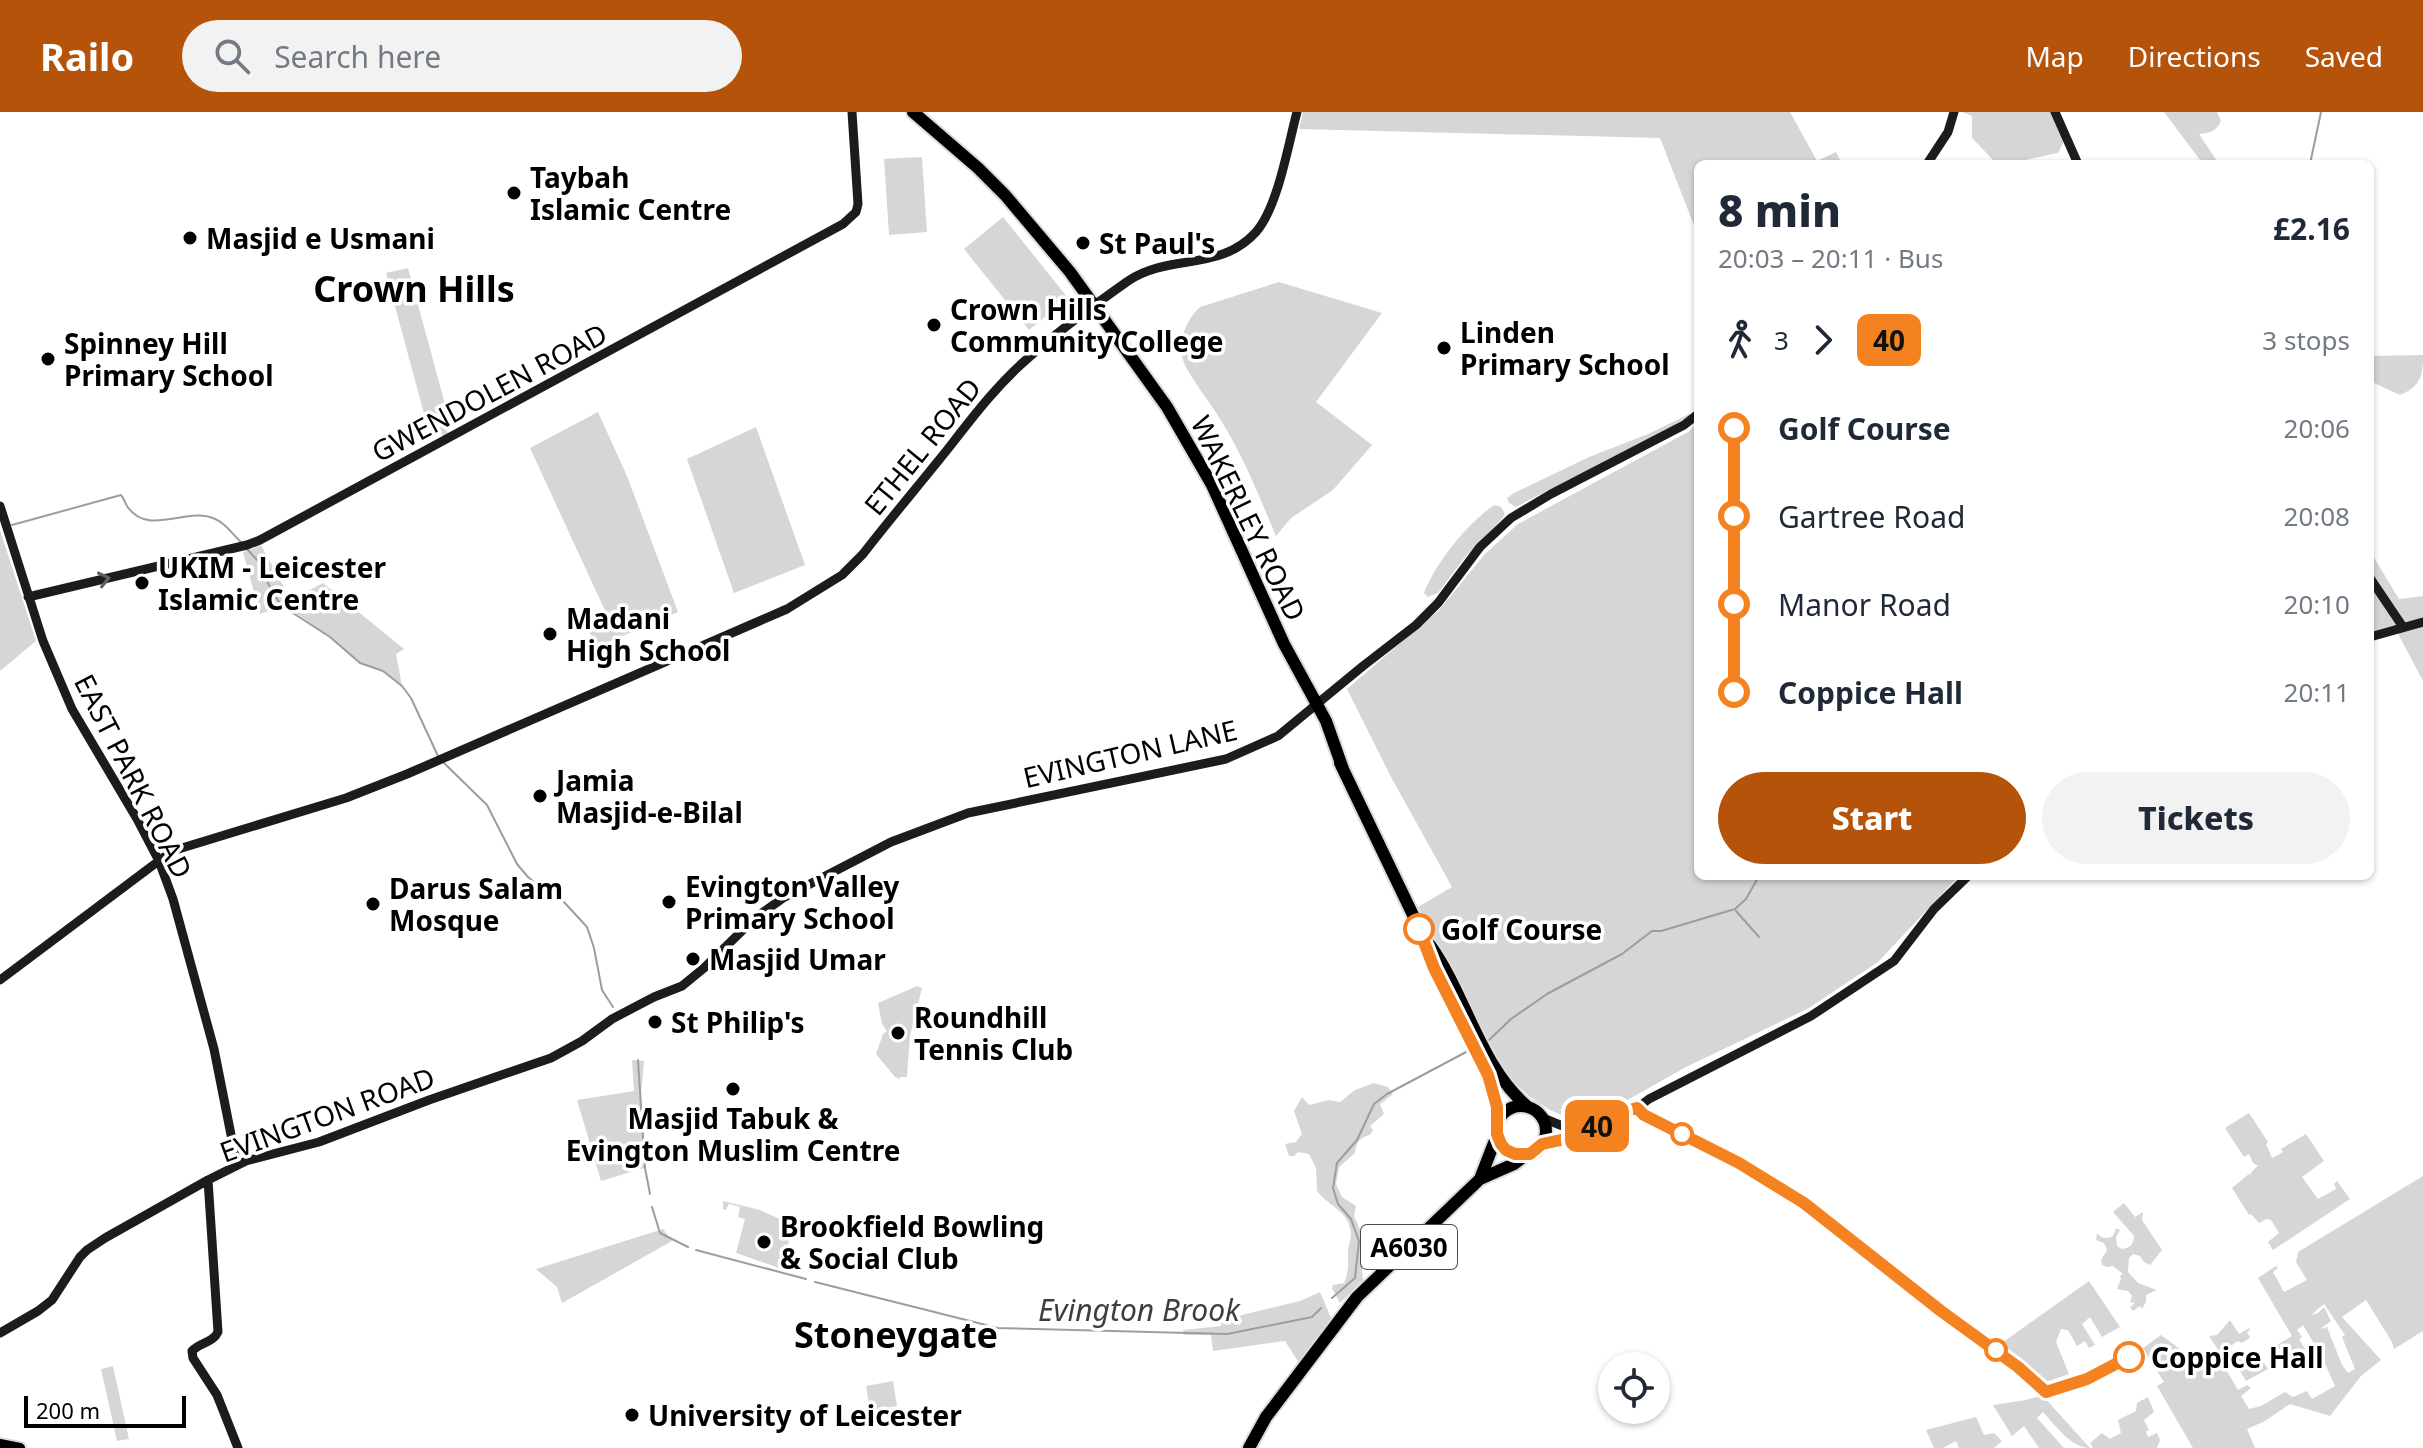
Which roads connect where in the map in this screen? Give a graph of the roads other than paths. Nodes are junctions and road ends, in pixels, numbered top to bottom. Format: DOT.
graph roads {
  1 [pos="852,112"];
  2 [pos="913,112"];
  3 [pos="1297,112"];
  4 [pos="1954,112"];
  5 [pos="2055,112"];
  6 [pos="1930,160"];
  7 [pos="2076,160"];
  8 [pos="1095,305"];
  9 [pos="1694,417"];
  10 [pos="0,506"];
  11 [pos="2374,584"];
  12 [pos="28,597"];
  13 [pos="2423,622"];
  14 [pos="2403,627"];
  15 [pos="2374,636"];
  16 [pos="1315,707"];
  17 [pos="159,861"];
  18 [pos="1964,880"];
  19 [pos="1419,929"];
  20 [pos="0,980"];
  21 [pos="654,997"];
  22 [pos="1528,1107"];
  23 [pos="1543,1118"];
  24 [pos="1499,1121"];
  25 [pos="1588,1130"];
  26 [pos="1498,1138"];
  27 [pos="1542,1144"];
  28 [pos="1526,1155"];
  29 [pos="237,1165"];
  30 [pos="1480,1179"];
  31 [pos="208,1180"];
  32 [pos="0,1333"];
  33 [pos="0,1444"];
  34 [pos="238,1447"];
  35 [pos="20,1448"];
  36 [pos="1249,1448"];
  12 -- 1 [label="street, GWENDOLEN ROAD, one-way"];
  2 -- 8 [label="highway, WAKERLEY ROAD"];
  3 -- 8 [label="street, ETHEL ROAD"];
  4 -- 6 [label="street"];
  5 -- 7 [label="street"];
  8 -- 16 [label="highway, WAKERLEY ROAD"];
  8 -- 17 [label="street, ETHEL ROAD"];
  9 -- 16 [label="street, EVINGTON LANE"];
  10 -- 12 [label="street, EAST PARK ROAD"];
  11 -- 14 [label="street"];
  12 -- 17 [label="street, EAST PARK ROAD"];
  13 -- 14 [label="street"];
  14 -- 15 [label="street"];
  16 -- 19 [label="highway, WAKERLEY ROAD"];
  16 -- 21 [label="street, EVINGTON LANE"];
  17 -- 20 [label="street, ETHEL ROAD"];
  17 -- 29 [label="street, EAST PARK ROAD"];
  18 -- 25 [label="street"];
  19 -- 22 [label="highway"];
  19 -- 24 [label="highway"];
  21 -- 29 [label="street, EVINGTON ROAD"];
  22 -- 23 [label="highway"];
  22 -- 24 [label="highway"];
  23 -- 25 [label="street"];
  23 -- 27 [label="highway"];
  24 -- 26 [label="highway"];
  25 -- 27 [label="street"];
  26 -- 28 [label="highway"];
  26 -- 30 [label="highway, A6030"];
  27 -- 28 [label="highway"];
  28 -- 30 [label="highway, A6030"];
  29 -- 31 [label="street, EVINGTON ROAD"];
  30 -- 36 [label="highway, A6030"];
  31 -- 32 [label="street, EVINGTON ROAD"];
  31 -- 34 [label="street"];
  33 -- 35 [label="main road"];
}
